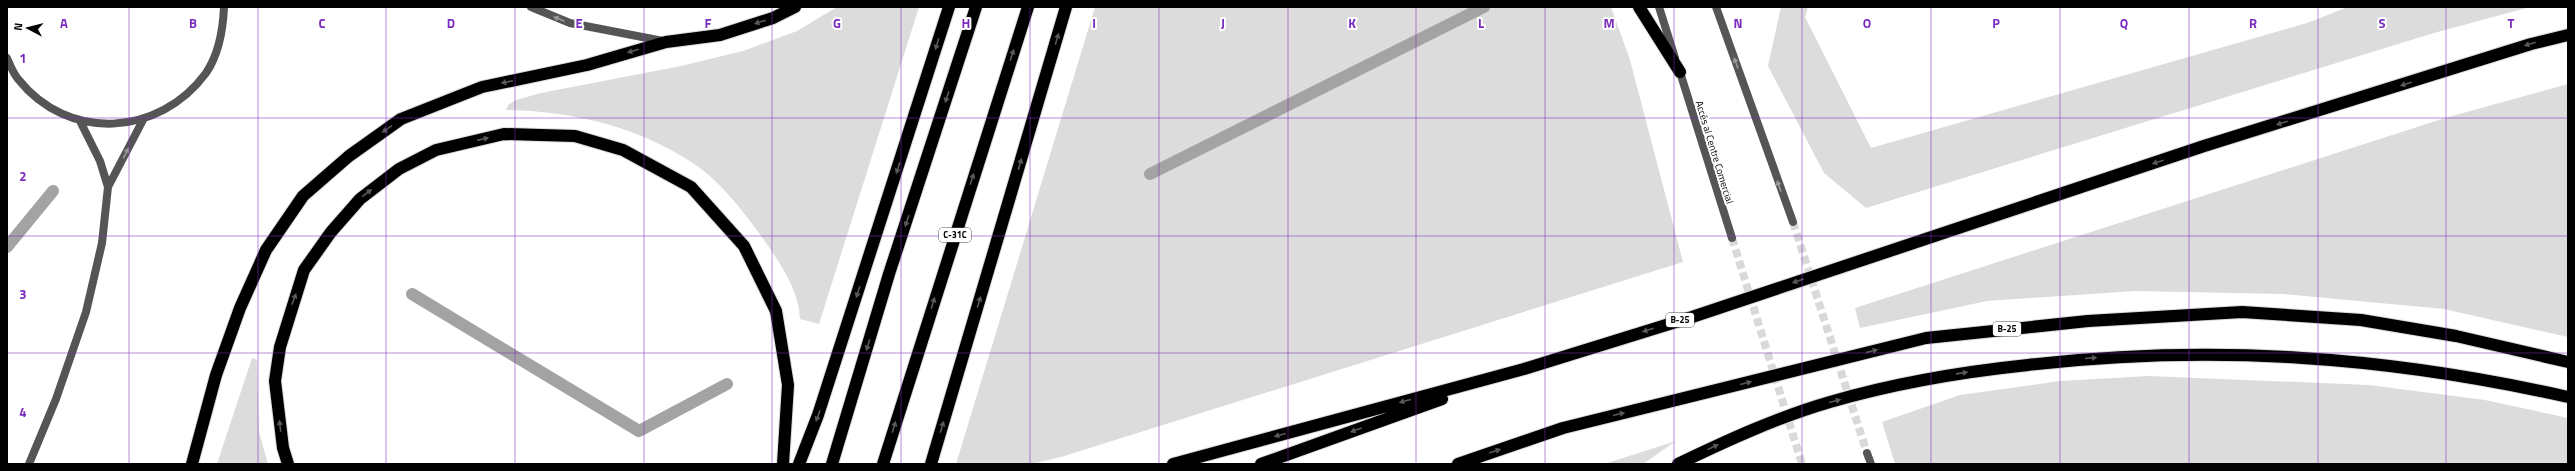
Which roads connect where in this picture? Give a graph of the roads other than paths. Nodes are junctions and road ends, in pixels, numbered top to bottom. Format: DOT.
graph roads {
  1 [pos="224,7"];
  2 [pos="531,7"];
  3 [pos="795,7"];
  4 [pos="949,7"];
  5 [pos="976,7"];
  6 [pos="1028,7"];
  7 [pos="1066,7"];
  8 [pos="1639,7"];
  9 [pos="1659,7"];
  10 [pos="1716,7"];
  11 [pos="2568,35"];
  12 [pos="666,42"];
  13 [pos="7,58"];
  14 [pos="1680,72"];
  15 [pos="143,120"];
  16 [pos="80,121"];
  17 [pos="108,187"];
  18 [pos="1793,222"];
  19 [pos="1732,238"];
  20 [pos="2568,362"];
  21 [pos="1524,369"];
  22 [pos="2568,397"];
  23 [pos="1867,452"];
  24 [pos="29,464"];
  25 [pos="192,464"];
  26 [pos="288,464"];
  27 [pos="783,464"];
  28 [pos="799,464"];
  29 [pos="832,464"];
  30 [pos="883,464"];
  31 [pos="931,464"];
  32 [pos="1173,464"];
  33 [pos="1261,464"];
  34 [pos="1458,464"];
  35 [pos="1678,464"];
  36 [pos="1871,464"];
  1 -- 15 [label="street"];
  12 -- 2 [label="street, one-way"];
  3 -- 12 [label="highway, one-way"];
  4 -- 28 [label="highway, one-way"];
  5 -- 29 [label="highway, one-way"];
  30 -- 6 [label="highway, C-31C, one-way"];
  31 -- 7 [label="highway, one-way"];
  8 -- 14 [label="highway"];
  9 -- 14 [label="street, Accés al Centre Comercial"];
  18 -- 10 [label="street, one-way"];
  11 -- 21 [label="highway, B-25, one-way"];
  12 -- 25 [label="highway, one-way"];
  13 -- 16 [label="street"];
  14 -- 19 [label="street, Accés al Centre Comercial"];
  15 -- 16 [label="street"];
  17 -- 15 [label="street, one-way"];
  16 -- 17 [label="street"];
  17 -- 24 [label="street"];
  34 -- 20 [label="highway, B-25, one-way"];
  21 -- 32 [label="highway, one-way"];
  21 -- 33 [label="highway, B-25, one-way"];
  35 -- 22 [label="highway, one-way"];
  23 -- 36 [label="street"];
  26 -- 27 [label="highway, one-way"];
}
